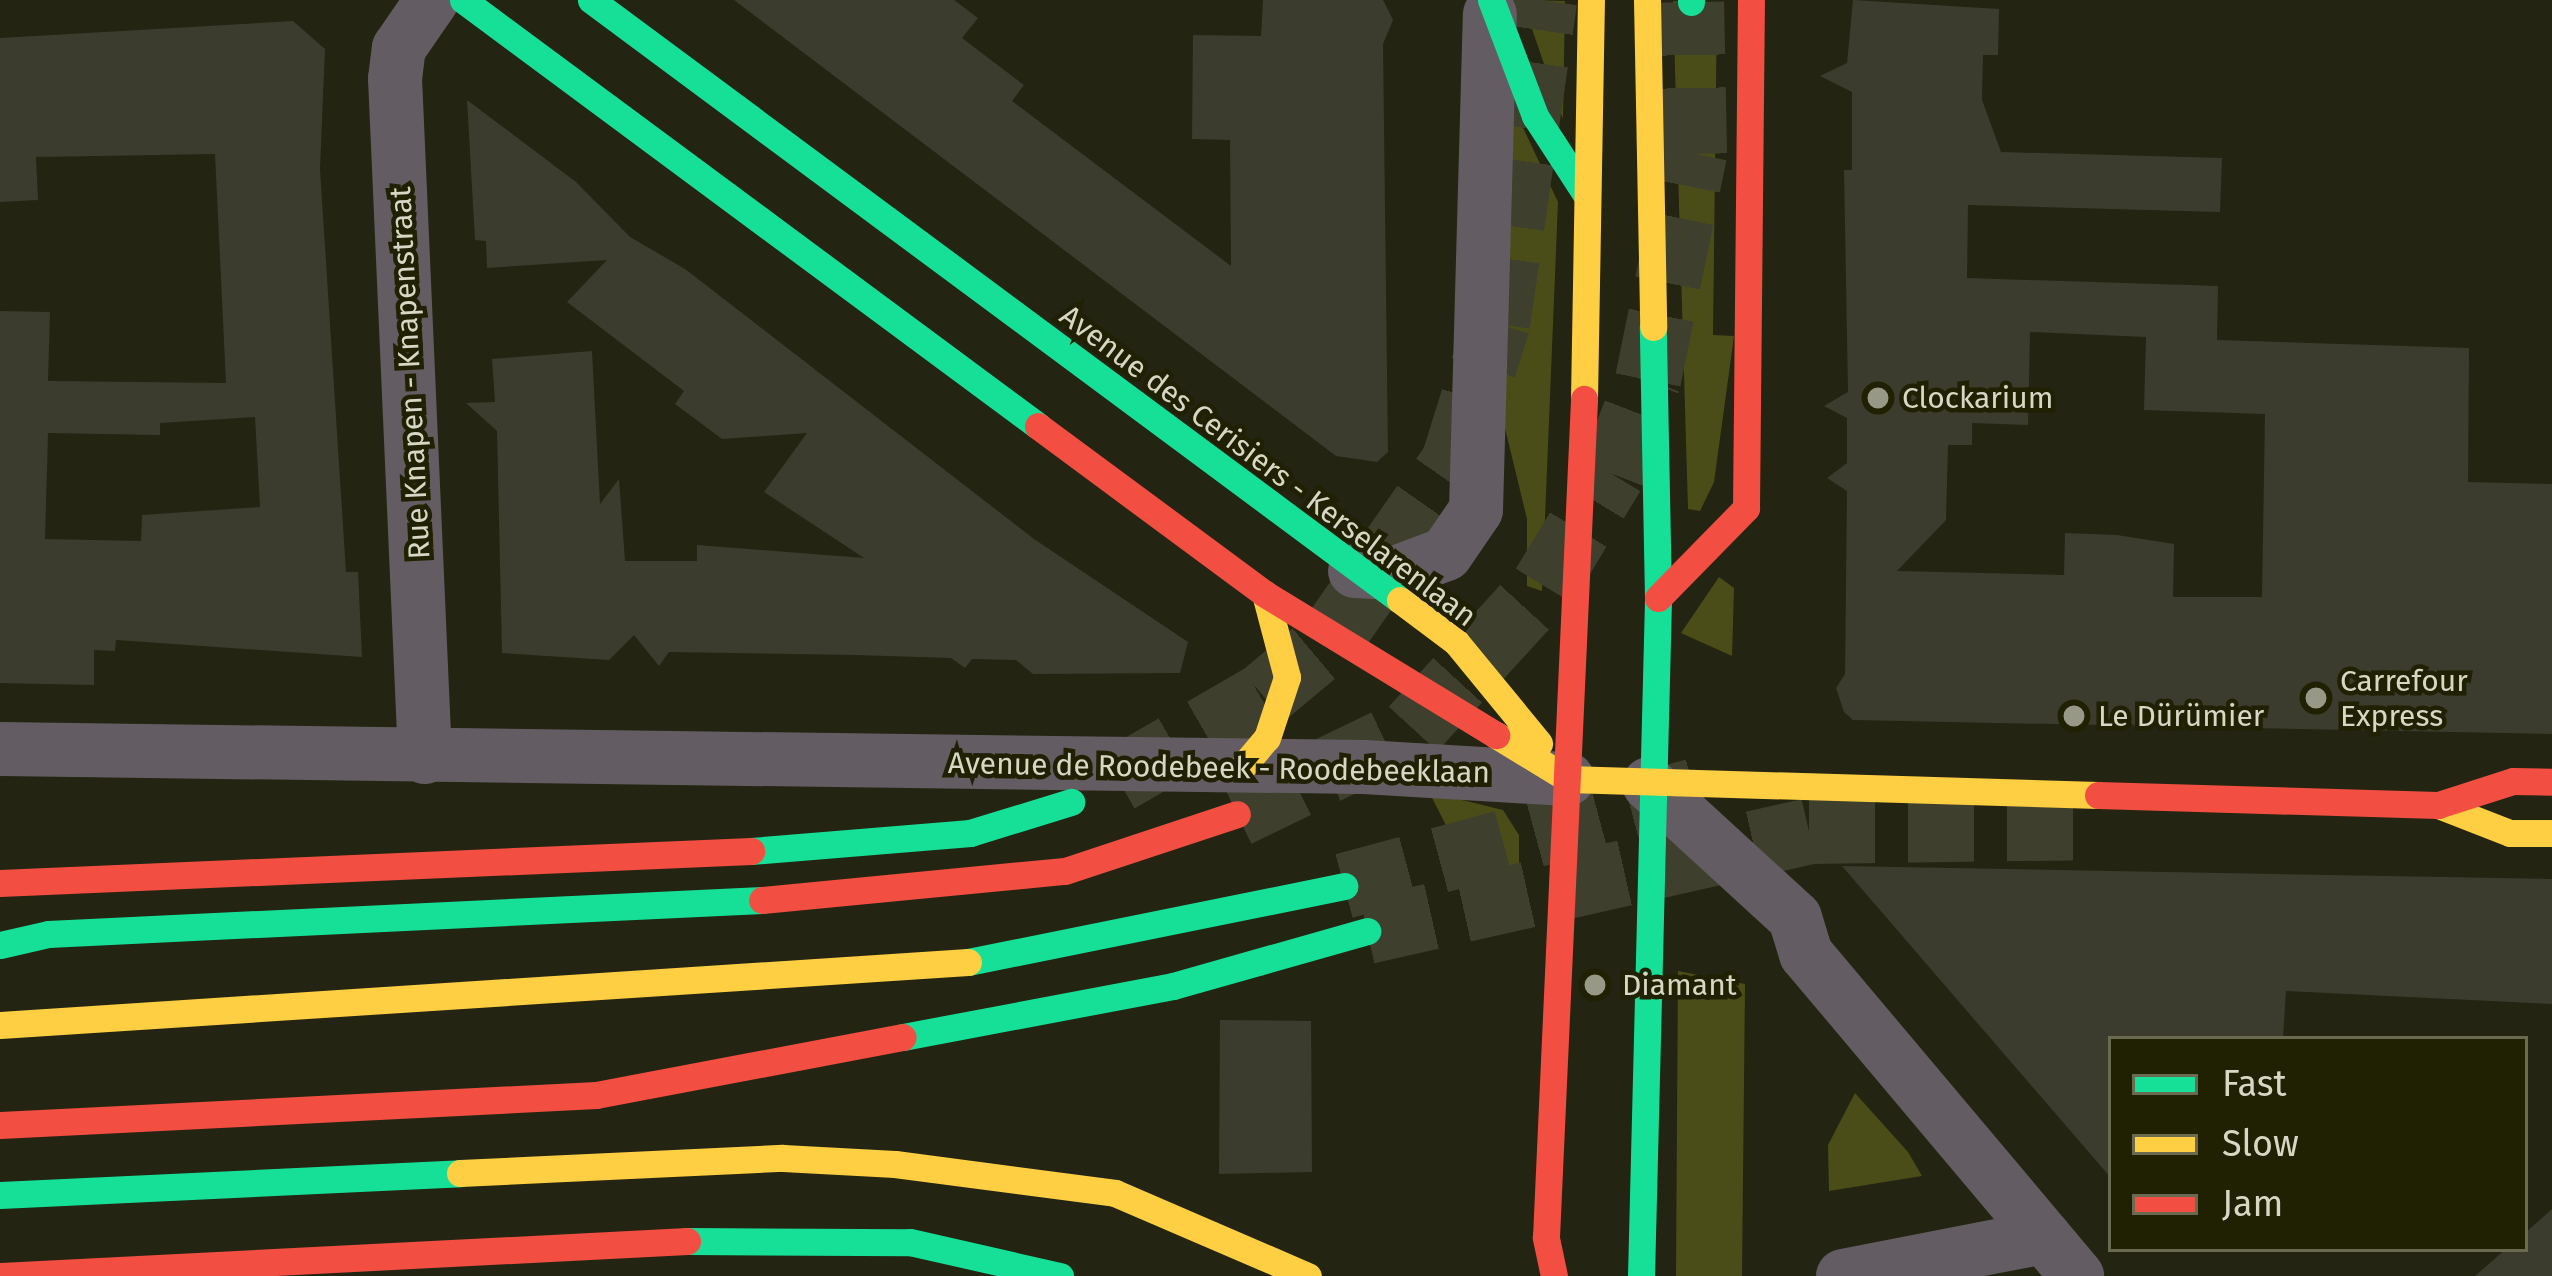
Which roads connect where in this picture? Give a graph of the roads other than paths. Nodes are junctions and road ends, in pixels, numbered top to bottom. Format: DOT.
graph roads {
  1 [pos="431,0"];
  2 [pos="463,0"];
  3 [pos="591,0"];
  4 [pos="1591,0"];
  5 [pos="1647,0"];
  6 [pos="1751,0"];
  7 [pos="1491,4"];
  8 [pos="622,23"];
  9 [pos="578,81"];
  10 [pos="1585,193"];
  11 [pos="1355,571"];
  12 [pos="1265,593"];
  13 [pos="1658,598"];
  14 [pos="0,749"];
  15 [pos="425,757"];
  16 [pos="1568,779"];
  17 [pos="2552,782"];
  18 [pos="1649,784"];
  19 [pos="1240,789"];
  20 [pos="1071,802"];
  21 [pos="2438,806"];
  22 [pos="2552,833"];
  23 [pos="0,883"];
  24 [pos="1344,886"];
  25 [pos="1367,931"];
  26 [pos="0,945"];
  27 [pos="0,1025"];
  28 [pos="0,1125"];
  29 [pos="0,1195"];
  30 [pos="1546,1237"];
  31 [pos="2061,1257"];
  32 [pos="1,1276"];
  33 [pos="1060,1276"];
  34 [pos="1308,1276"];
  35 [pos="1524,1276"];
  36 [pos="1554,1276"];
  37 [pos="1641,1276"];
  38 [pos="1844,1276"];
  1 -- 15 [label="street, Rue Knapen - Knapenstraat"];
  2 -- 9 [label="main road"];
  3 -- 8 [label="main road, Avenue des Cerisiers - Kerselarenlaan"];
  4 -- 10 [label="main road"];
  5 -- 13 [label="main road"];
  6 -- 13 [label="main road"];
  7 -- 10 [label="main road"];
  7 -- 11 [label="street"];
  8 -- 9 [label="main road"];
  8 -- 11 [label="main road, Avenue des Cerisiers - Kerselarenlaan"];
  9 -- 12 [label="main road"];
  10 -- 16 [label="main road"];
  11 -- 16 [label="main road, Avenue des Cerisiers - Kerselarenlaan"];
  12 -- 16 [label="main road"];
  12 -- 19 [label="main road"];
  13 -- 18 [label="main road"];
  14 -- 15 [label="street, Avenue de Roodebeek - Roodebeeklaan"];
  15 -- 19 [label="street, Avenue de Roodebeek - Roodebeeklaan"];
  16 -- 18 [label="main road, Avenue de Roodebeek - Roodebeeklaan"];
  16 -- 19 [label="street, Avenue de Roodebeek - Roodebeeklaan"];
  16 -- 30 [label="main road"];
  17 -- 21 [label="main road, Avenue de Roodebeek - Roodebeeklaan"];
  18 -- 21 [label="main road, Avenue de Roodebeek - Roodebeeklaan"];
  18 -- 31 [label="street"];
  18 -- 37 [label="main road"];
  19 -- 26 [label="main road"];
  20 -- 23 [label="main road"];
  21 -- 22 [label="main road, Avenue de Roodebeek - Roodebeeklaan"];
  24 -- 27 [label="main road"];
  25 -- 28 [label="main road"];
  29 -- 34 [label="main road"];
  30 -- 35 [label="main road"];
  30 -- 36 [label="main road"];
  31 -- 38 [label="street"];
  32 -- 33 [label="main road"];
}
